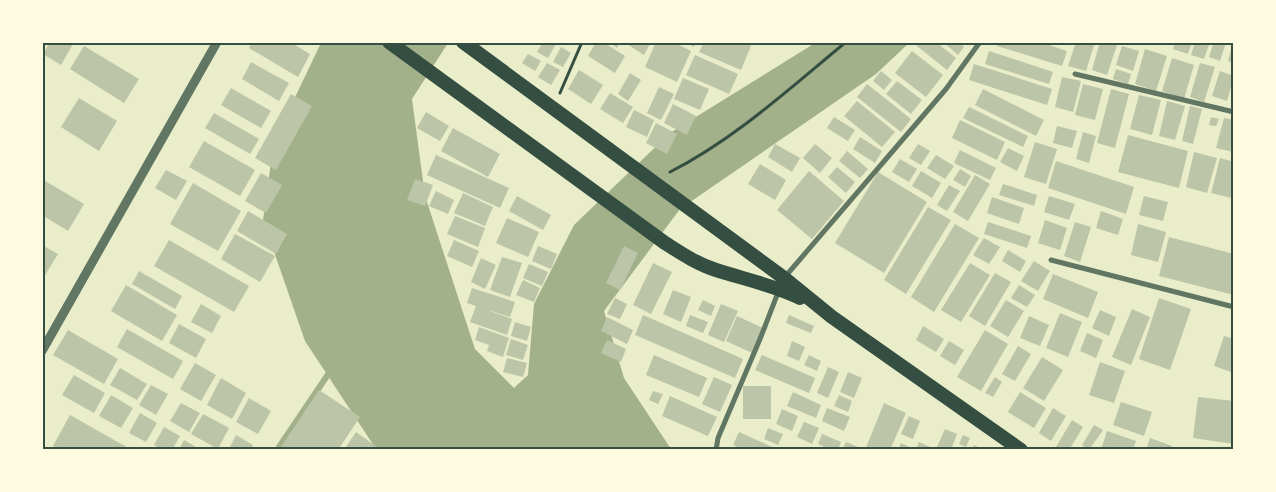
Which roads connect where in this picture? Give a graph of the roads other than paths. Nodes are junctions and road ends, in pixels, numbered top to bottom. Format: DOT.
graph roads {
  1 [pos="217,42"];
  2 [pos="389,42"];
  3 [pos="463,42"];
  4 [pos="980,42"];
  5 [pos="1075,74"];
  6 [pos="1234,112"];
  7 [pos="1050,260"];
  8 [pos="782,283"];
  9 [pos="1234,307"];
  10 [pos="42,351"];
  11 [pos="716,450"];
  12 [pos="1021,450"];
  1 -- 10 [label="street"];
  2 -- 8 [label="highway"];
  3 -- 8 [label="highway"];
  4 -- 8 [label="street"];
  5 -- 6 [label="street"];
  7 -- 9 [label="street"];
  8 -- 11 [label="street"];
  8 -- 12 [label="highway"];
}
